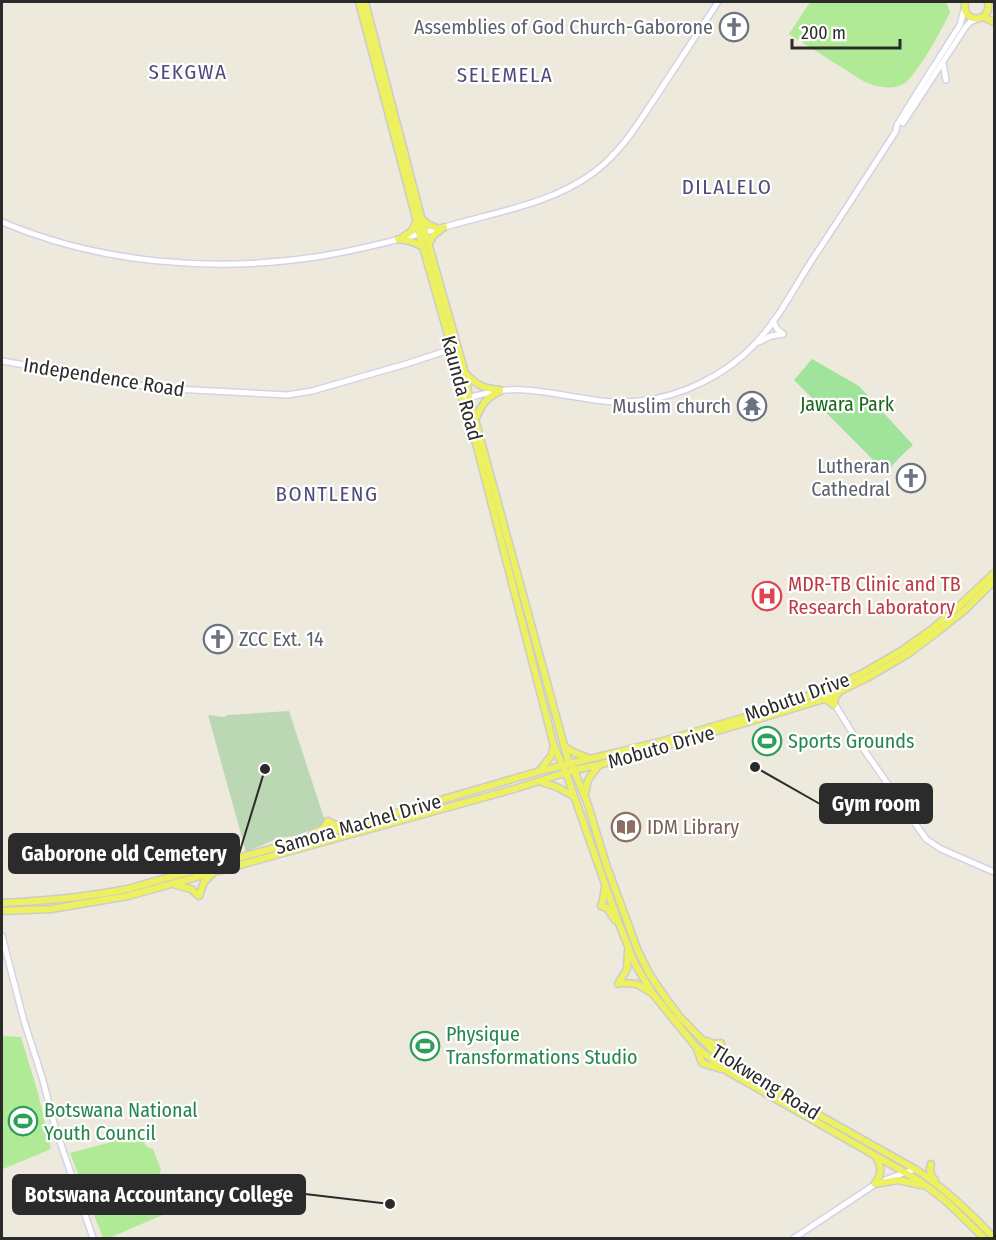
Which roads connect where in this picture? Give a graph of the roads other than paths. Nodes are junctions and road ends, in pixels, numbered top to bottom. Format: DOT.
graph roads {
  1 [pos="359,2"];
  2 [pos="365,2"];
  3 [pos="718,2"];
  4 [pos="964,4"];
  5 [pos="989,4"];
  6 [pos="994,13"];
  7 [pos="980,18"];
  8 [pos="994,22"];
  9 [pos="943,62"];
  10 [pos="946,80"];
  11 [pos="896,131"];
  12 [pos="419,220"];
  13 [pos="2,222"];
  14 [pos="441,228"];
  15 [pos="422,233"];
  16 [pos="400,238"];
  17 [pos="425,245"];
  18 [pos="773,321"];
  19 [pos="755,345"];
  20 [pos="454,348"];
  21 [pos="2,361"];
  22 [pos="465,373"];
  23 [pos="500,390"];
  24 [pos="466,398"];
  25 [pos="476,419"];
  26 [pos="994,573"];
  27 [pos="994,581"];
  28 [pos="838,692"];
  29 [pos="828,693"];
  30 [pos="821,699"];
  31 [pos="834,705"];
  32 [pos="554,746"];
  33 [pos="564,746"];
  34 [pos="588,758"];
  35 [pos="571,763"];
  36 [pos="599,765"];
  37 [pos="562,766"];
  38 [pos="574,770"];
  39 [pos="540,771"];
  40 [pos="566,773"];
  41 [pos="539,782"];
  42 [pos="573,796"];
  43 [pos="587,802"];
  44 [pos="357,824"];
  45 [pos="304,839"];
  46 [pos="212,869"];
  47 [pos="994,872"];
  48 [pos="173,884"];
  49 [pos="605,885"];
  50 [pos="2,903"];
  51 [pos="2,911"];
  52 [pos="618,921"];
  53 [pos="2,936"];
  54 [pos="629,948"];
  55 [pos="653,994"];
  56 [pos="696,1034"];
  57 [pos="736,1066"];
  58 [pos="875,1155"];
  59 [pos="931,1164"];
  60 [pos="915,1169"];
  61 [pos="905,1172"];
  62 [pos="937,1183"];
  63 [pos="875,1184"];
  64 [pos="925,1186"];
  65 [pos="93,1239"];
  66 [pos="794,1239"];
  67 [pos="984,1239"];
  68 [pos="994,1239"];
  1 -- 12 [label="main road, Kaunda Road"];
  2 -- 12 [label="main road, Kaunda Road"];
  3 -- 14 [label="street"];
  4 -- 7 [label="main road"];
  4 -- 11 [label="street"];
  5 -- 6 [label="main road"];
  5 -- 7 [label="main road"];
  7 -- 8 [label="main road"];
  7 -- 9 [label="street"];
  9 -- 10 [label="street"];
  9 -- 11 [label="street"];
  11 -- 18 [label="street"];
  12 -- 14 [label="main road"];
  12 -- 15 [label="main road, Kaunda Road"];
  12 -- 16 [label="main road"];
  13 -- 16 [label="street"];
  14 -- 15 [label="street"];
  14 -- 17 [label="main road"];
  15 -- 16 [label="street"];
  15 -- 17 [label="main road, Kaunda Road"];
  16 -- 17 [label="main road"];
  17 -- 20 [label="main road, Kaunda Road"];
  18 -- 19 [label="street"];
  18 -- 19 [label="street"];
  19 -- 23 [label="street"];
  20 -- 21 [label="street, Independence Road"];
  20 -- 22 [label="main road, Kaunda Road"];
  20 -- 24 [label="main road, Kaunda Road"];
  22 -- 23 [label="main road"];
  22 -- 24 [label="main road, Kaunda Road"];
  23 -- 24 [label="street"];
  23 -- 25 [label="main road"];
  24 -- 25 [label="main road, Kaunda Road"];
  24 -- 32 [label="main road, Kaunda Road"];
  25 -- 33 [label="main road, Kaunda Road"];
  26 -- 29 [label="main road, Mobutu Drive"];
  27 -- 28 [label="main road, Mobuto Drive"];
  28 -- 29 [label="main road, Mobuto Drive"];
  28 -- 31 [label="main road"];
  29 -- 30 [label="main road, Mobuto Drive"];
  29 -- 31 [label="street"];
  29 -- 34 [label="main road, Mobutu Drive"];
  30 -- 31 [label="main road"];
  30 -- 36 [label="main road, Mobuto Drive"];
  31 -- 47 [label="street"];
  32 -- 37 [label="main road, Kaunda Road"];
  32 -- 39 [label="main road"];
  33 -- 34 [label="main road"];
  33 -- 35 [label="main road"];
  34 -- 35 [label="main road, Mobutu Drive"];
  35 -- 37 [label="main road, Samora Machel Drive"];
  35 -- 38 [label="main road, Tlokweng Road"];
  36 -- 38 [label="main road, Mobuto Drive"];
  36 -- 43 [label="main road"];
  37 -- 39 [label="main road, Samora Machel Drive"];
  37 -- 40 [label="main road, Kaunda Road"];
  38 -- 40 [label="main road"];
  38 -- 43 [label="main road, Tlokweng Road"];
  39 -- 44 [label="main road, Samora Machel Drive"];
  40 -- 41 [label="main road, Samora Machel Drive"];
  40 -- 42 [label="main road, Tlokweng Road"];
  41 -- 42 [label="main road"];
  41 -- 46 [label="main road, Samora Machel Drive"];
  42 -- 49 [label="main road, Tlokweng Road"];
  43 -- 56 [label="main road, Tlokweng Road"];
  44 -- 45 [label="main road, Samora Machel Drive"];
  44 -- 45 [label="main road"];
  45 -- 46 [label="main road, Samora Machel Drive"];
  46 -- 48 [label="main road, Samora Machel Drive"];
  46 -- 48 [label="main road"];
  46 -- 50 [label="main road, Samora Machel Drive"];
  48 -- 51 [label="main road, Samora Machel Drive"];
  49 -- 52 [label="main road, Tlokweng Road"];
  49 -- 52 [label="main road"];
  52 -- 54 [label="main road, Tlokweng Road"];
  53 -- 65 [label="street"];
  54 -- 55 [label="main road, Tlokweng Road"];
  54 -- 55 [label="main road"];
  55 -- 58 [label="main road, Tlokweng Road"];
  56 -- 57 [label="main road, Tlokweng Road"];
  56 -- 57 [label="main road"];
  57 -- 60 [label="main road, Tlokweng Road"];
  58 -- 61 [label="main road, Tlokweng Road"];
  58 -- 63 [label="main road"];
  59 -- 62 [label="main road"];
  60 -- 61 [label="street"];
  60 -- 62 [label="main road, Tlokweng Road"];
  61 -- 63 [label="street"];
  61 -- 64 [label="main road, Tlokweng Road"];
  62 -- 68 [label="main road, Tlokweng Road"];
  63 -- 64 [label="main road"];
  63 -- 66 [label="street"];
  64 -- 67 [label="main road, Tlokweng Road"];
}
